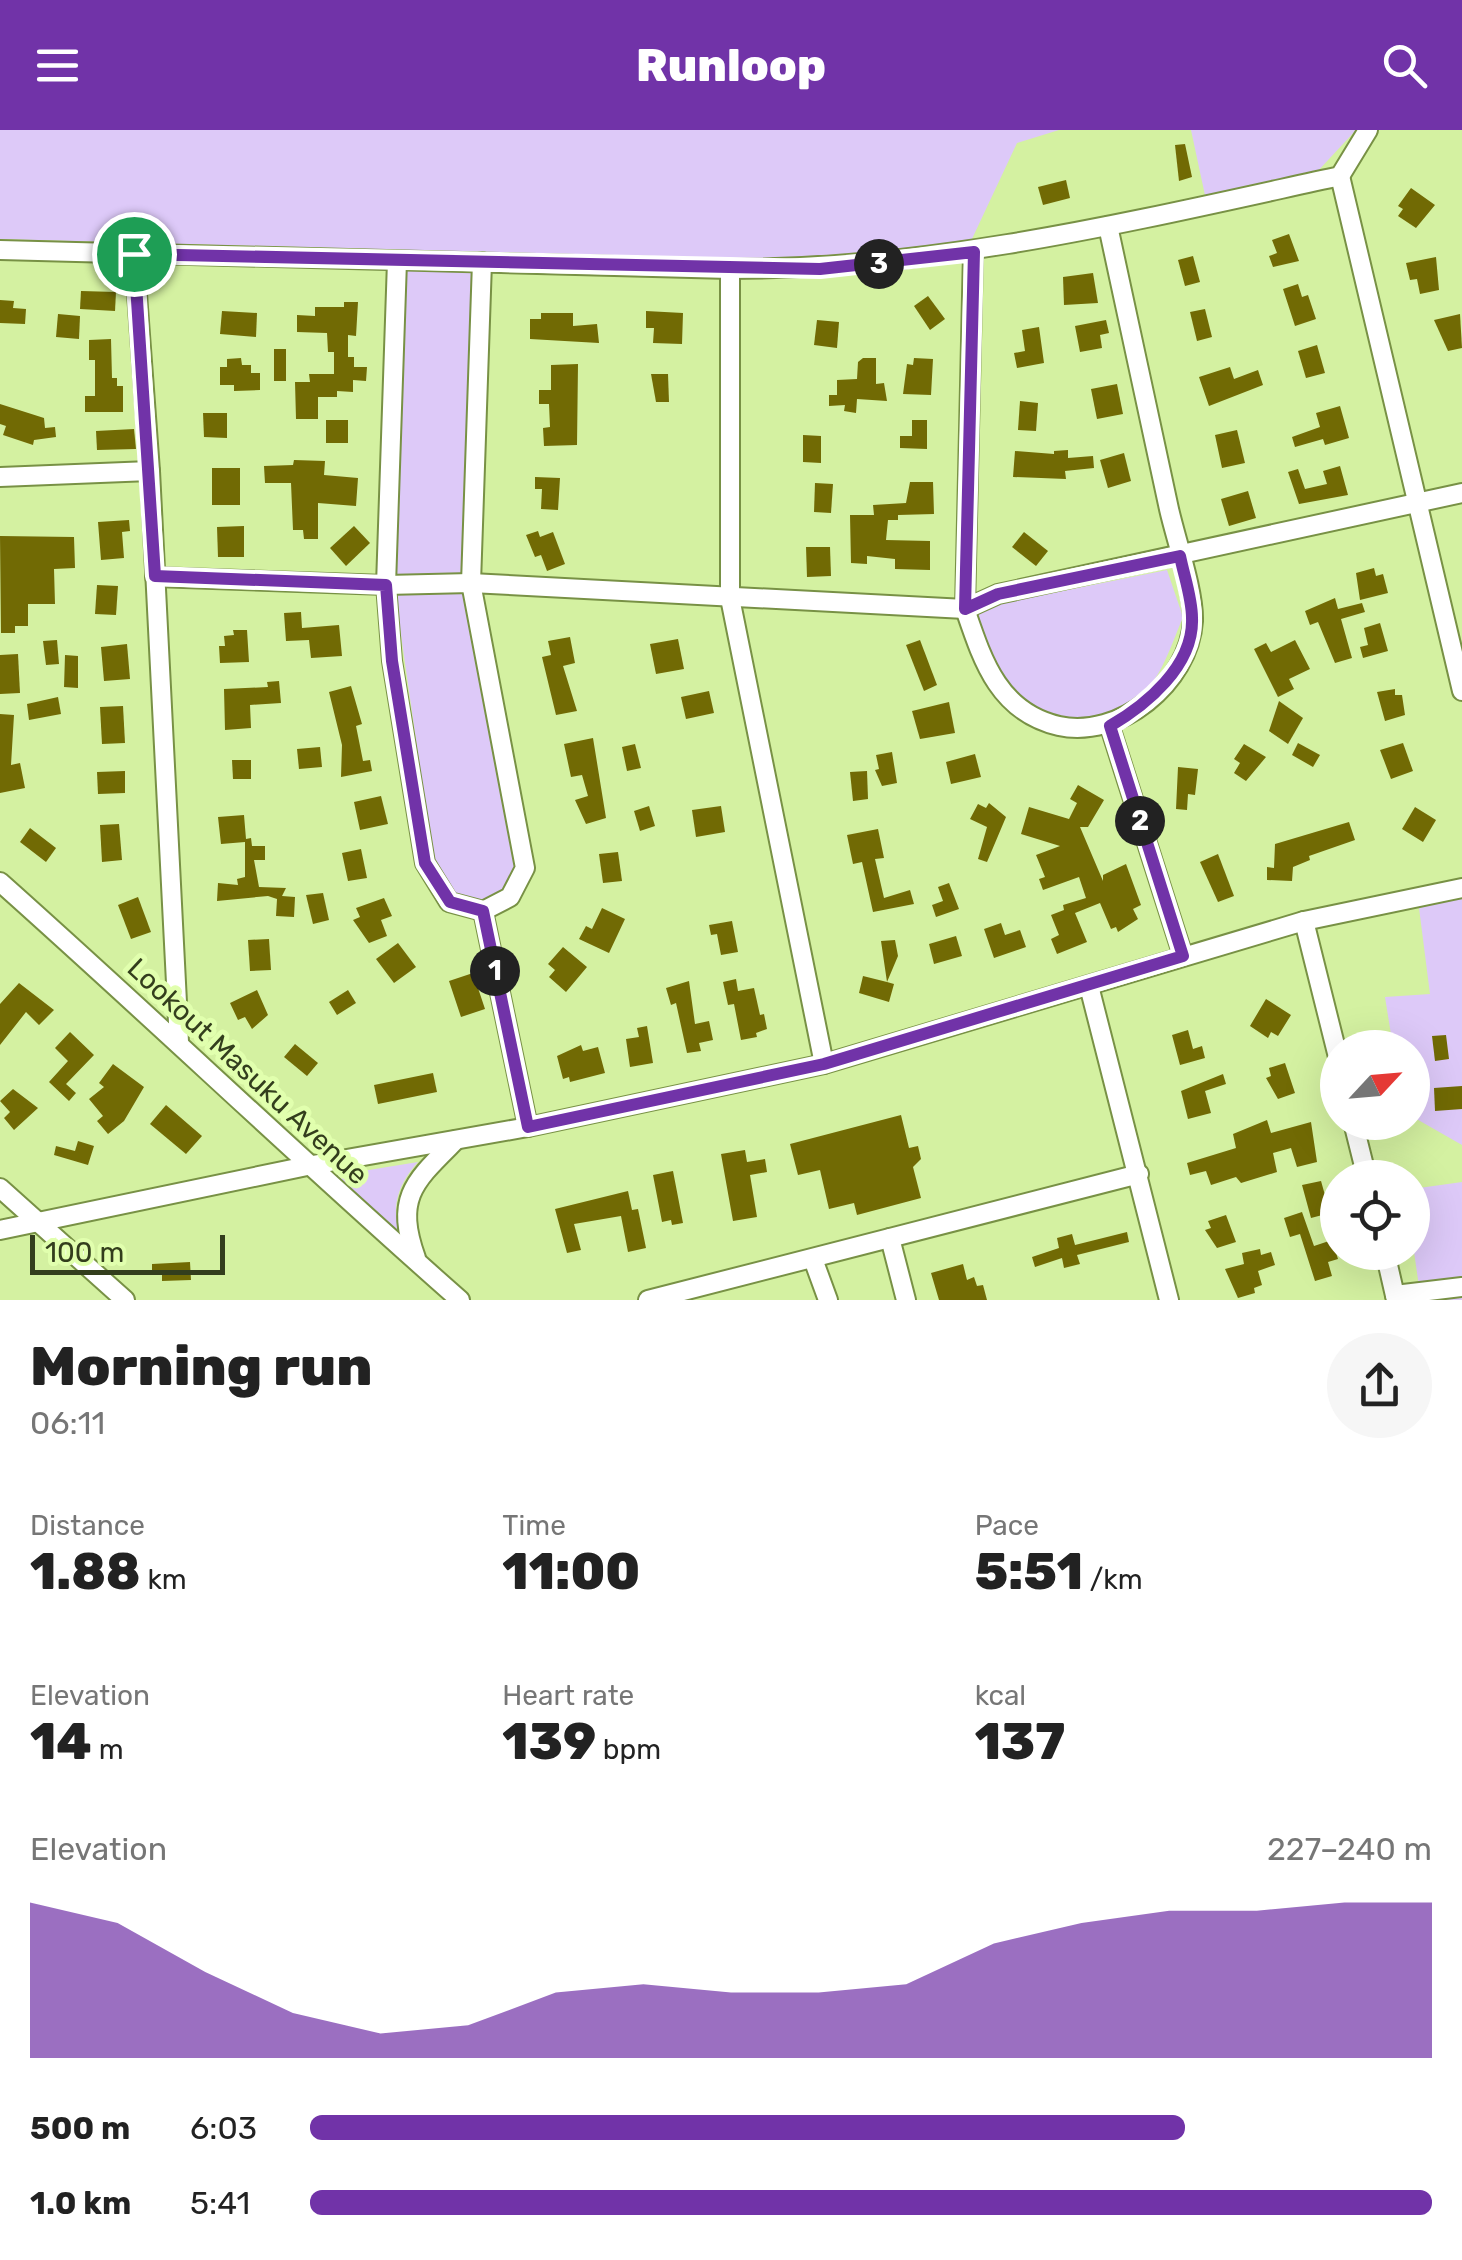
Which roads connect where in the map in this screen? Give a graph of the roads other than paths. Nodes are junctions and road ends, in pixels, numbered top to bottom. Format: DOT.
graph roads {
  1 [pos="1368,130"];
  2 [pos="1340,176"];
  3 [pos="1108,226"];
  4 [pos="0,250"];
  5 [pos="974,252"];
  6 [pos="134,254"];
  7 [pos="398,262"];
  8 [pos="482,262"];
  9 [pos="730,269"];
  10 [pos="150,470"];
  11 [pos="0,477"];
  12 [pos="1462,493"];
  13 [pos="1418,503"];
  14 [pos="1180,556"];
  15 [pos="155,576"];
  16 [pos="471,583"];
  17 [pos="386,585"];
  18 [pos="730,598"];
  19 [pos="965,609"];
  20 [pos="1462,691"];
  21 [pos="1110,726"];
  22 [pos="0,882"];
  23 [pos="1462,888"];
  24 [pos="483,911"];
  25 [pos="1304,921"];
  26 [pos="1183,956"];
  27 [pos="1089,986"];
  28 [pos="1331,1030"];
  29 [pos="179,1042"];
  30 [pos="824,1064"];
  31 [pos="528,1127"];
  32 [pos="456,1140"];
  33 [pos="307,1166"];
  34 [pos="1138,1174"];
  35 [pos="0,1188"];
  36 [pos="40,1223"];
  37 [pos="0,1230"];
  38 [pos="890,1238"];
  39 [pos="813,1259"];
  40 [pos="418,1263"];
  41 [pos="1389,1270"];
  42 [pos="1462,1287"];
  43 [pos="1396,1297"];
  44 [pos="125,1300"];
  45 [pos="460,1300"];
  46 [pos="648,1300"];
  47 [pos="828,1300"];
  48 [pos="906,1300"];
  49 [pos="1169,1300"];
  1 -- 2 [label="street"];
  2 -- 3 [label="street"];
  2 -- 13 [label="street"];
  3 -- 5 [label="street"];
  3 -- 14 [label="street"];
  4 -- 6 [label="street"];
  5 -- 9 [label="street"];
  5 -- 19 [label="street"];
  6 -- 7 [label="street"];
  6 -- 10 [label="street"];
  7 -- 8 [label="street"];
  7 -- 17 [label="street"];
  8 -- 9 [label="street"];
  8 -- 16 [label="street"];
  9 -- 18 [label="street"];
  10 -- 11 [label="street"];
  10 -- 15 [label="street"];
  12 -- 13 [label="street"];
  13 -- 14 [label="street"];
  13 -- 20 [label="street"];
  14 -- 19 [label="street"];
  14 -- 21 [label="street"];
  15 -- 17 [label="street"];
  15 -- 29 [label="street"];
  16 -- 17 [label="street"];
  16 -- 18 [label="street"];
  16 -- 24 [label="street"];
  17 -- 24 [label="street"];
  18 -- 19 [label="street"];
  18 -- 30 [label="street"];
  19 -- 21 [label="street"];
  21 -- 26 [label="street"];
  22 -- 29 [label="street, Lookout Masuku Avenue"];
  23 -- 25 [label="street"];
  24 -- 31 [label="street"];
  25 -- 26 [label="street"];
  25 -- 28 [label="street"];
  26 -- 27 [label="street"];
  27 -- 30 [label="street"];
  27 -- 34 [label="street"];
  29 -- 33 [label="street, Lookout Masuku Avenue"];
  30 -- 31 [label="street"];
  31 -- 32 [label="street"];
  32 -- 33 [label="street"];
  32 -- 40 [label="street"];
  33 -- 36 [label="street"];
  33 -- 40 [label="street, Lookout Masuku Avenue"];
  34 -- 38 [label="street"];
  34 -- 49 [label="street"];
  35 -- 36 [label="street"];
  36 -- 37 [label="street"];
  36 -- 44 [label="street"];
  38 -- 39 [label="street"];
  38 -- 48 [label="street"];
  39 -- 46 [label="street"];
  39 -- 47 [label="street"];
  40 -- 45 [label="street, Lookout Masuku Avenue"];
  41 -- 43 [label="street"];
  42 -- 43 [label="street"];
}
